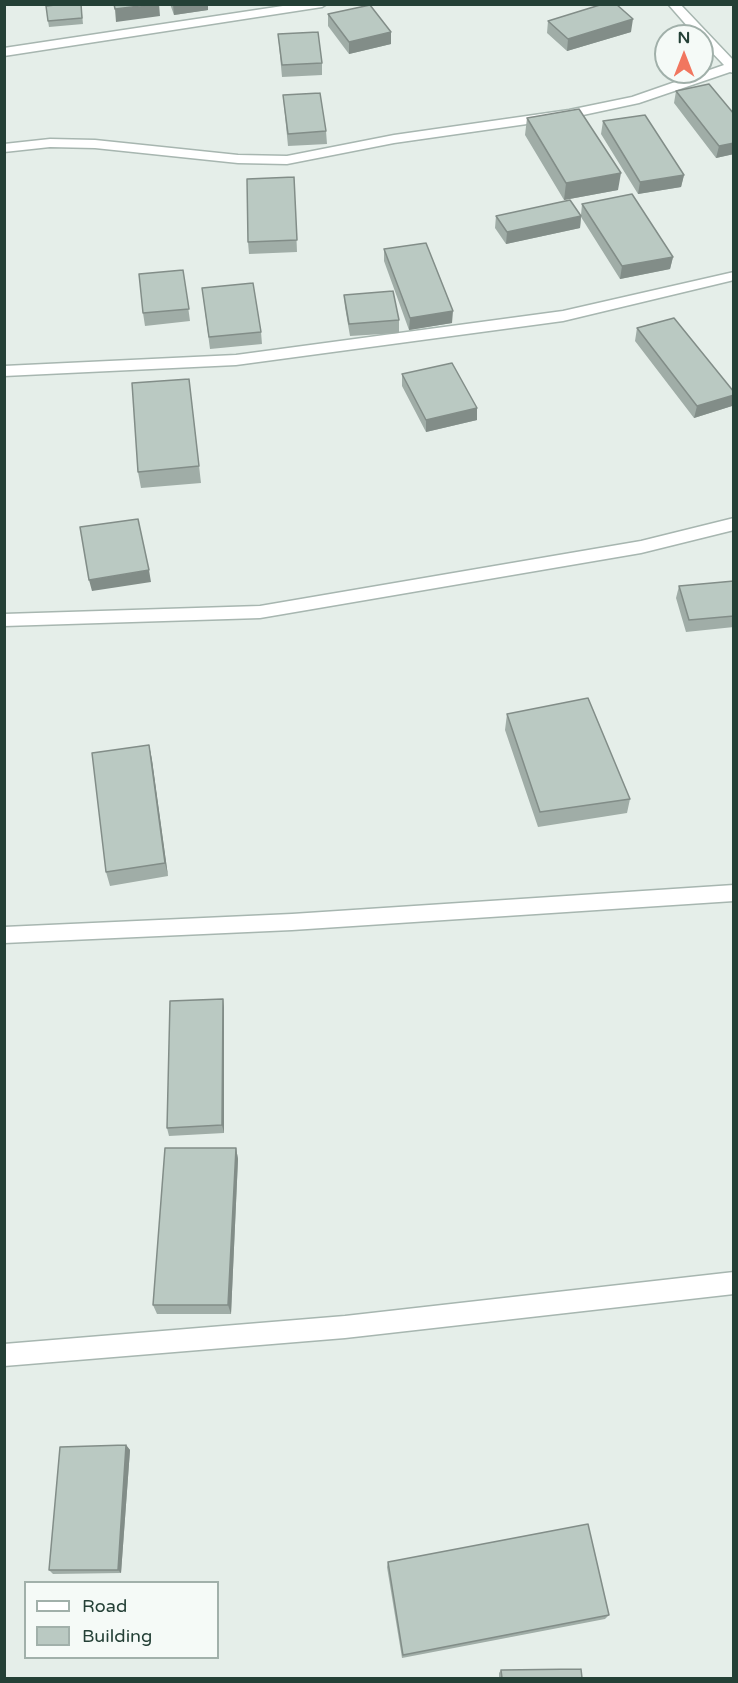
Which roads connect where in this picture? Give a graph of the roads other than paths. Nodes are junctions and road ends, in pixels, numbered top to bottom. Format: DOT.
graph roads {
  1 [pos="322,4"];
  2 [pos="673,4"];
  3 [pos="4,52"];
  4 [pos="733,67"];
  5 [pos="4,148"];
  6 [pos="734,276"];
  7 [pos="4,371"];
  8 [pos="734,525"];
  9 [pos="4,620"];
  10 [pos="734,893"];
  11 [pos="4,935"];
  12 [pos="734,1283"];
  13 [pos="4,1354"];
  1 -- 3 [label="street"];
  2 -- 4 [label="street"];
  4 -- 5 [label="street"];
  6 -- 7 [label="street"];
  8 -- 9 [label="street"];
  10 -- 11 [label="street"];
  12 -- 13 [label="street"];
}
